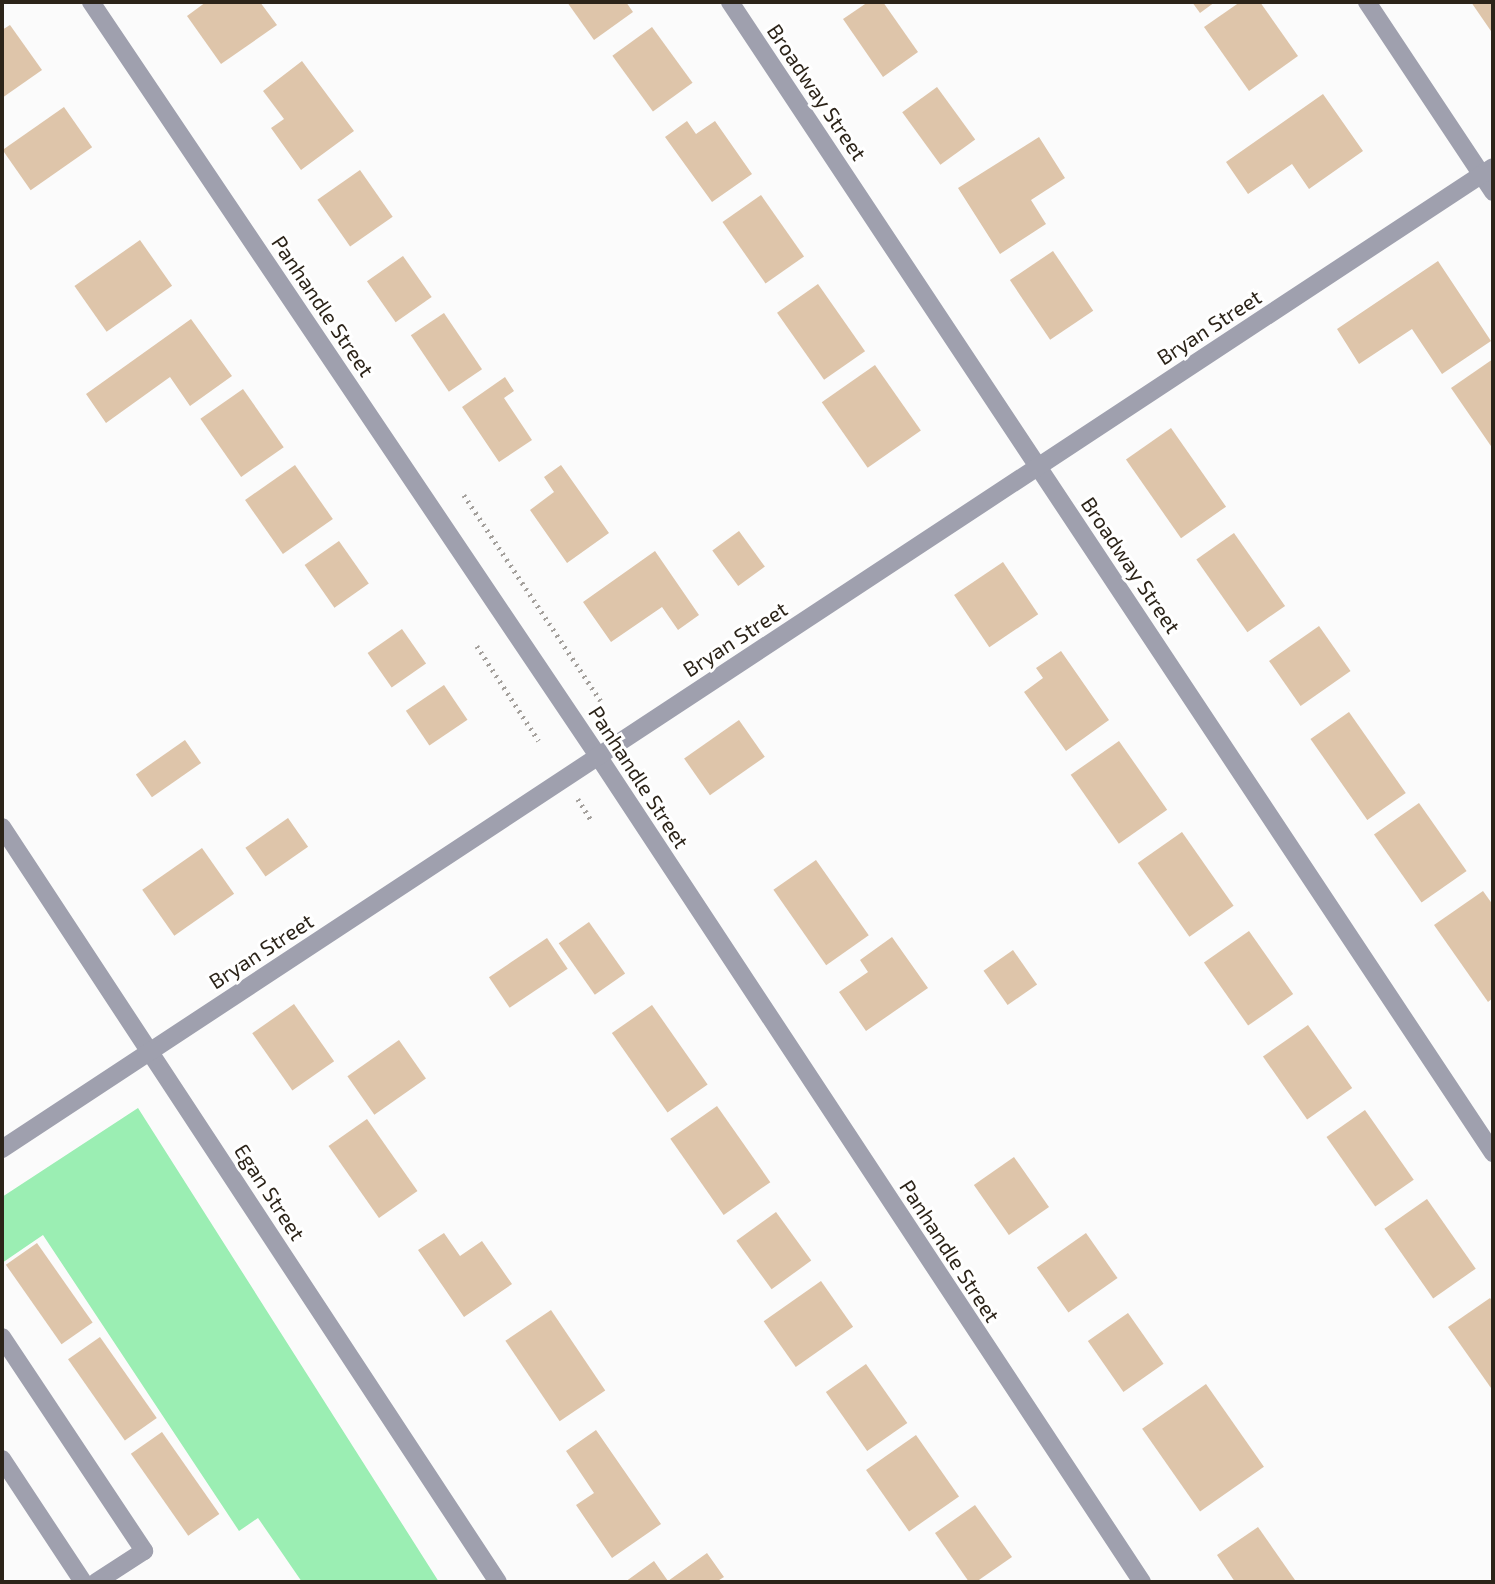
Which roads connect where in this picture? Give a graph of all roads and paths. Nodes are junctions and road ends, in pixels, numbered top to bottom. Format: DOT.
graph roads {
  1 [pos="91,2"];
  2 [pos="730,2"];
  3 [pos="1367,2"];
  4 [pos="1488,171"];
  5 [pos="1493,192"];
  6 [pos="1038,467"];
  7 [pos="464,495"];
  8 [pos="477,646"];
  9 [pos="601,701"];
  10 [pos="539,741"];
  11 [pos="598,756"];
  12 [pos="572,789"];
  13 [pos="592,820"];
  14 [pos="2,827"];
  15 [pos="151,1051"];
  16 [pos="2,1149"];
  17 [pos="1493,1153"];
  18 [pos="2,1337"];
  19 [pos="3,1465"];
  20 [pos="83,1582"];
  21 [pos="96,1582"];
  22 [pos="498,1582"];
  23 [pos="1142,1582"];
  1 -- 11 [label="street, Panhandle Street"];
  2 -- 6 [label="street, Broadway Street"];
  3 -- 4 [label="street"];
  4 -- 5 [label="street"];
  4 -- 6 [label="street, Bryan Street"];
  6 -- 11 [label="street, Bryan Street"];
  6 -- 17 [label="street, Broadway Street"];
  7 -- 9 [label="path"];
  8 -- 10 [label="path"];
  11 -- 15 [label="street, Bryan Street"];
  11 -- 23 [label="street, Panhandle Street"];
  12 -- 13 [label="path"];
  14 -- 15 [label="street, Egan Street"];
  15 -- 16 [label="street, Bryan Street"];
  15 -- 22 [label="street, Egan Street"];
  18 -- 21 [label="street"];
  19 -- 20 [label="street"];
}
